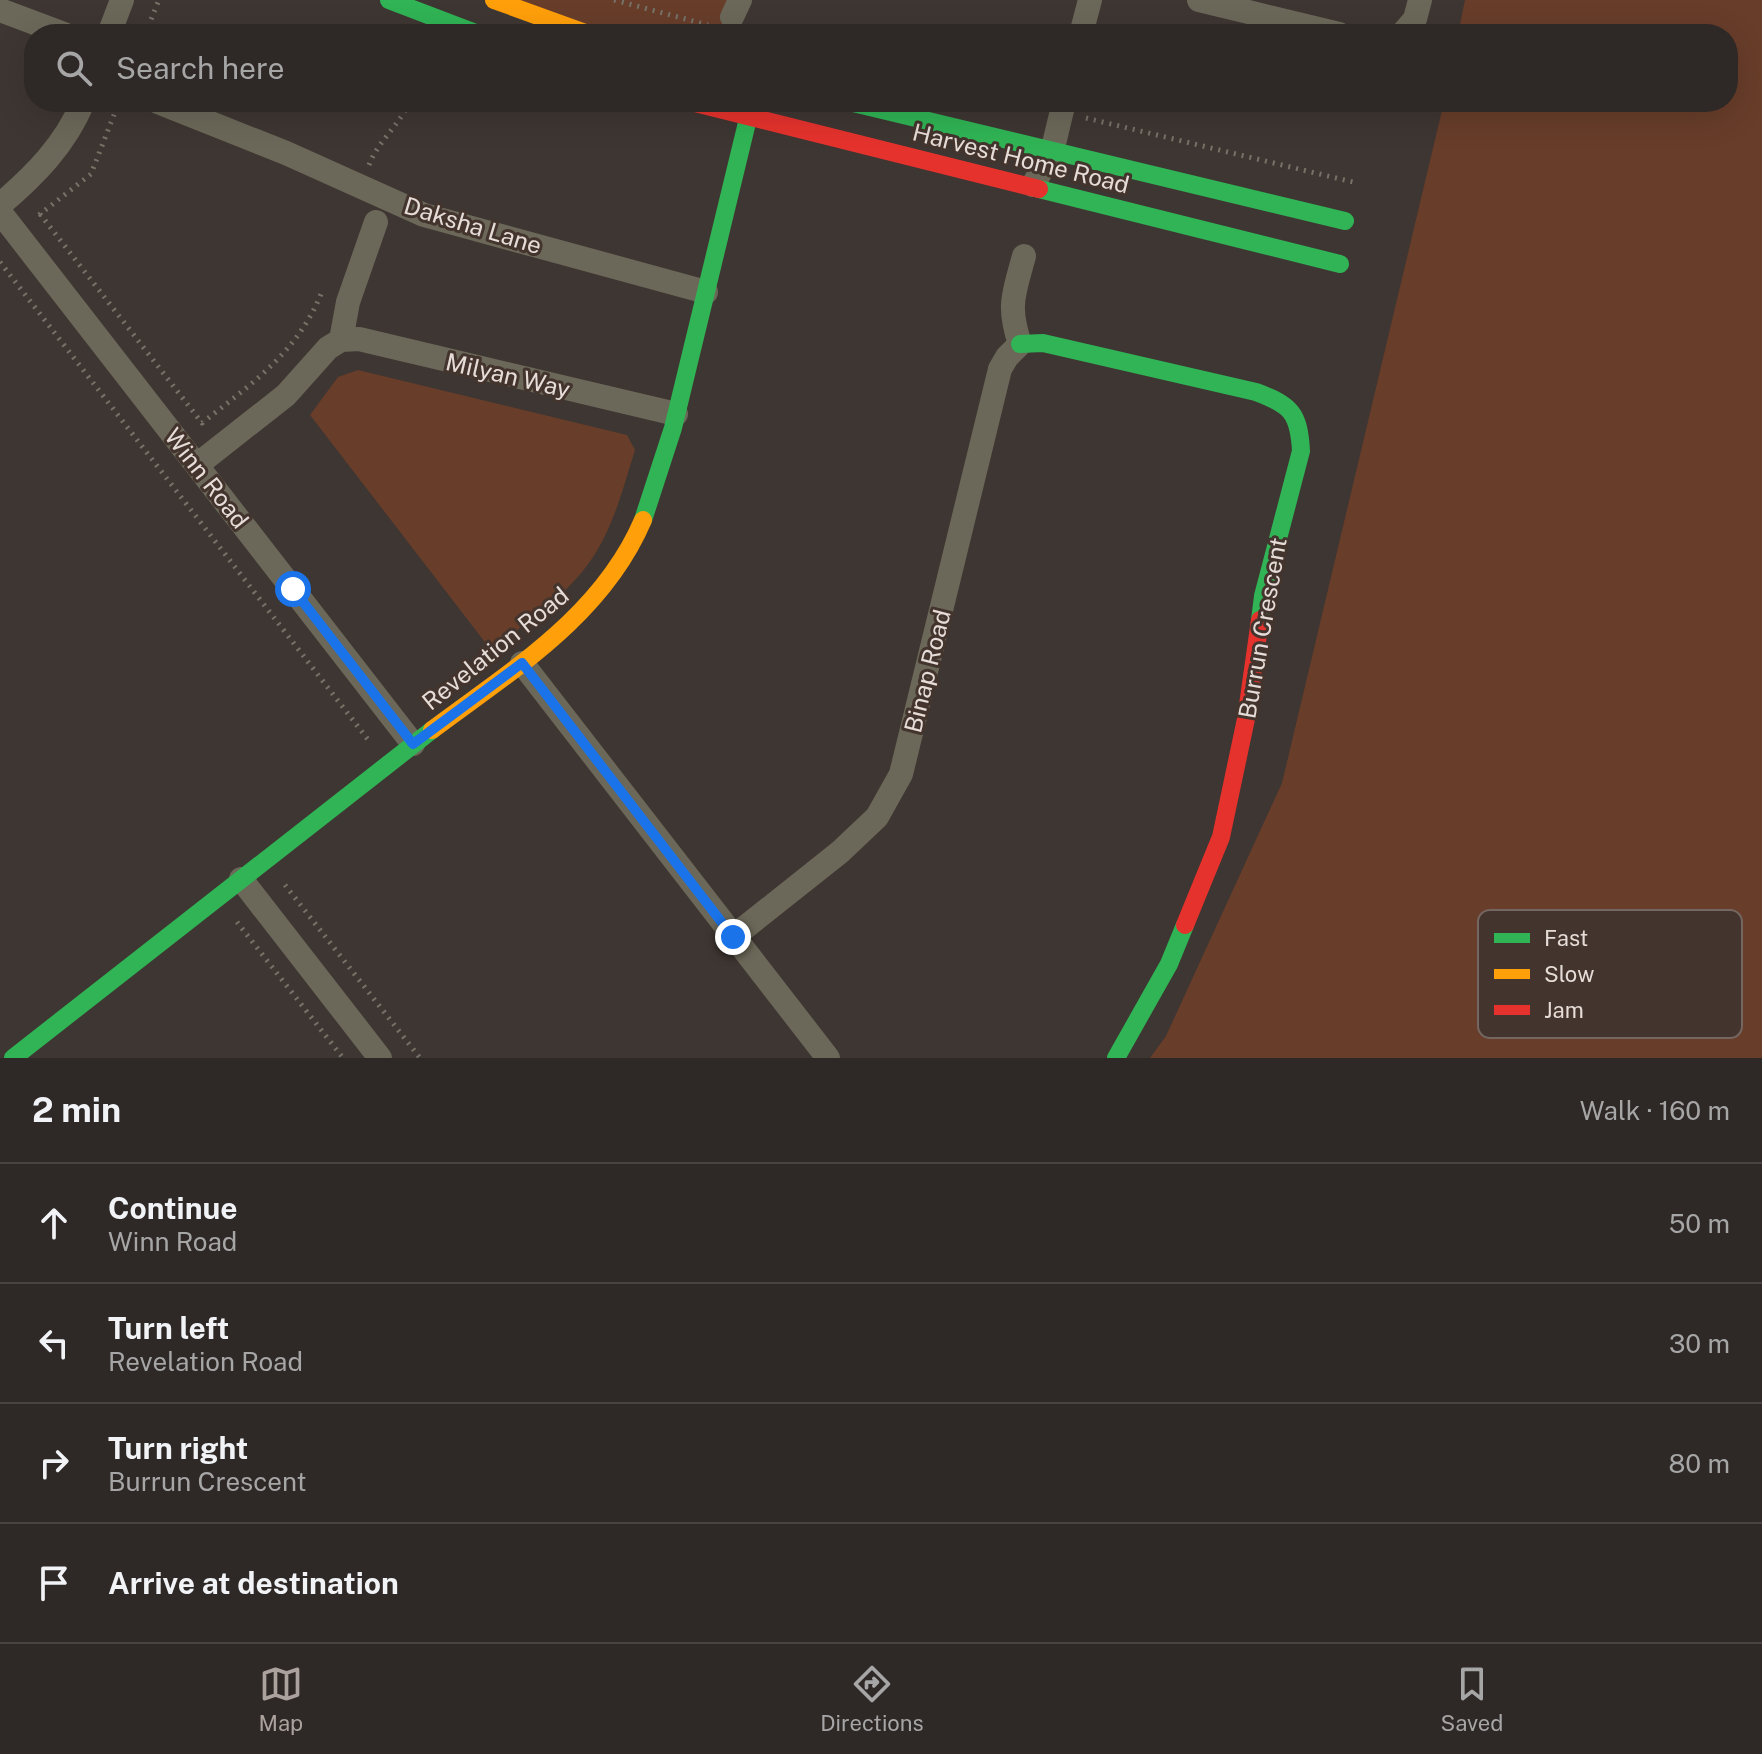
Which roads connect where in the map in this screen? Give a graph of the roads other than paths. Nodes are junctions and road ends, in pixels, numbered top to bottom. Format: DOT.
graph roads {
  1 [pos="122,0"];
  2 [pos="389,0"];
  3 [pos="494,0"];
  4 [pos="1090,0"];
  5 [pos="1199,0"];
  6 [pos="1420,0"];
  7 [pos="0,10"];
  8 [pos="37,24"];
  9 [pos="113,24"];
  10 [pos="452,24"];
  11 [pos="560,24"];
  12 [pos="1084,24"];
  13 [pos="1298,24"];
  14 [pos="1411,24"];
  15 [pos="79,112"];
  16 [pos="182,112"];
  17 [pos="750,112"];
  18 [pos="758,112"];
  19 [pos="890,112"];
  20 [pos="1062,112"];
  21 [pos="1052,152"];
  22 [pos="1033,185"];
  23 [pos="0,205"];
  24 [pos="0,212"];
  25 [pos="1345,221"];
  26 [pos="376,222"];
  27 [pos="1024,256"];
  28 [pos="1340,264"];
  29 [pos="706,292"];
  30 [pos="341,340"];
  31 [pos="1020,344"];
  32 [pos="676,414"];
  33 [pos="197,465"];
  34 [pos="522,663"];
  35 [pos="413,744"];
  36 [pos="241,879"];
  37 [pos="733,937"];
  38 [pos="13,1058"];
  39 [pos="380,1058"];
  40 [pos="828,1058"];
  41 [pos="1116,1058"];
  1 -- 9 [label="street"];
  2 -- 10 [label="street"];
  3 -- 11 [label="street"];
  4 -- 12 [label="street"];
  5 -- 13 [label="street"];
  6 -- 14 [label="street"];
  7 -- 8 [label="street"];
  15 -- 23 [label="street"];
  16 -- 29 [label="street, Daksha Lane"];
  17 -- 29 [label="street, Revelation Road"];
  18 -- 22 [label="street, Harvest Home Road"];
  19 -- 21 [label="street, Harvest Home Road"];
  20 -- 21 [label="street"];
  21 -- 22 [label="street"];
  21 -- 25 [label="street, Harvest Home Road"];
  22 -- 28 [label="street, Harvest Home Road"];
  24 -- 33 [label="street, Winn Road"];
  26 -- 30 [label="street"];
  27 -- 31 [label="street"];
  29 -- 32 [label="street, Revelation Road"];
  30 -- 32 [label="street, Milyan Way"];
  30 -- 33 [label="street"];
  31 -- 37 [label="street, Binap Road"];
  31 -- 41 [label="street, Burrun Crescent"];
  32 -- 34 [label="street, Revelation Road"];
  33 -- 35 [label="street, Winn Road"];
  34 -- 35 [label="street, Revelation Road"];
  34 -- 37 [label="street"];
  35 -- 36 [label="street, Revelation Road"];
  36 -- 38 [label="street, Revelation Road"];
  36 -- 39 [label="street"];
  37 -- 40 [label="street"];
}
